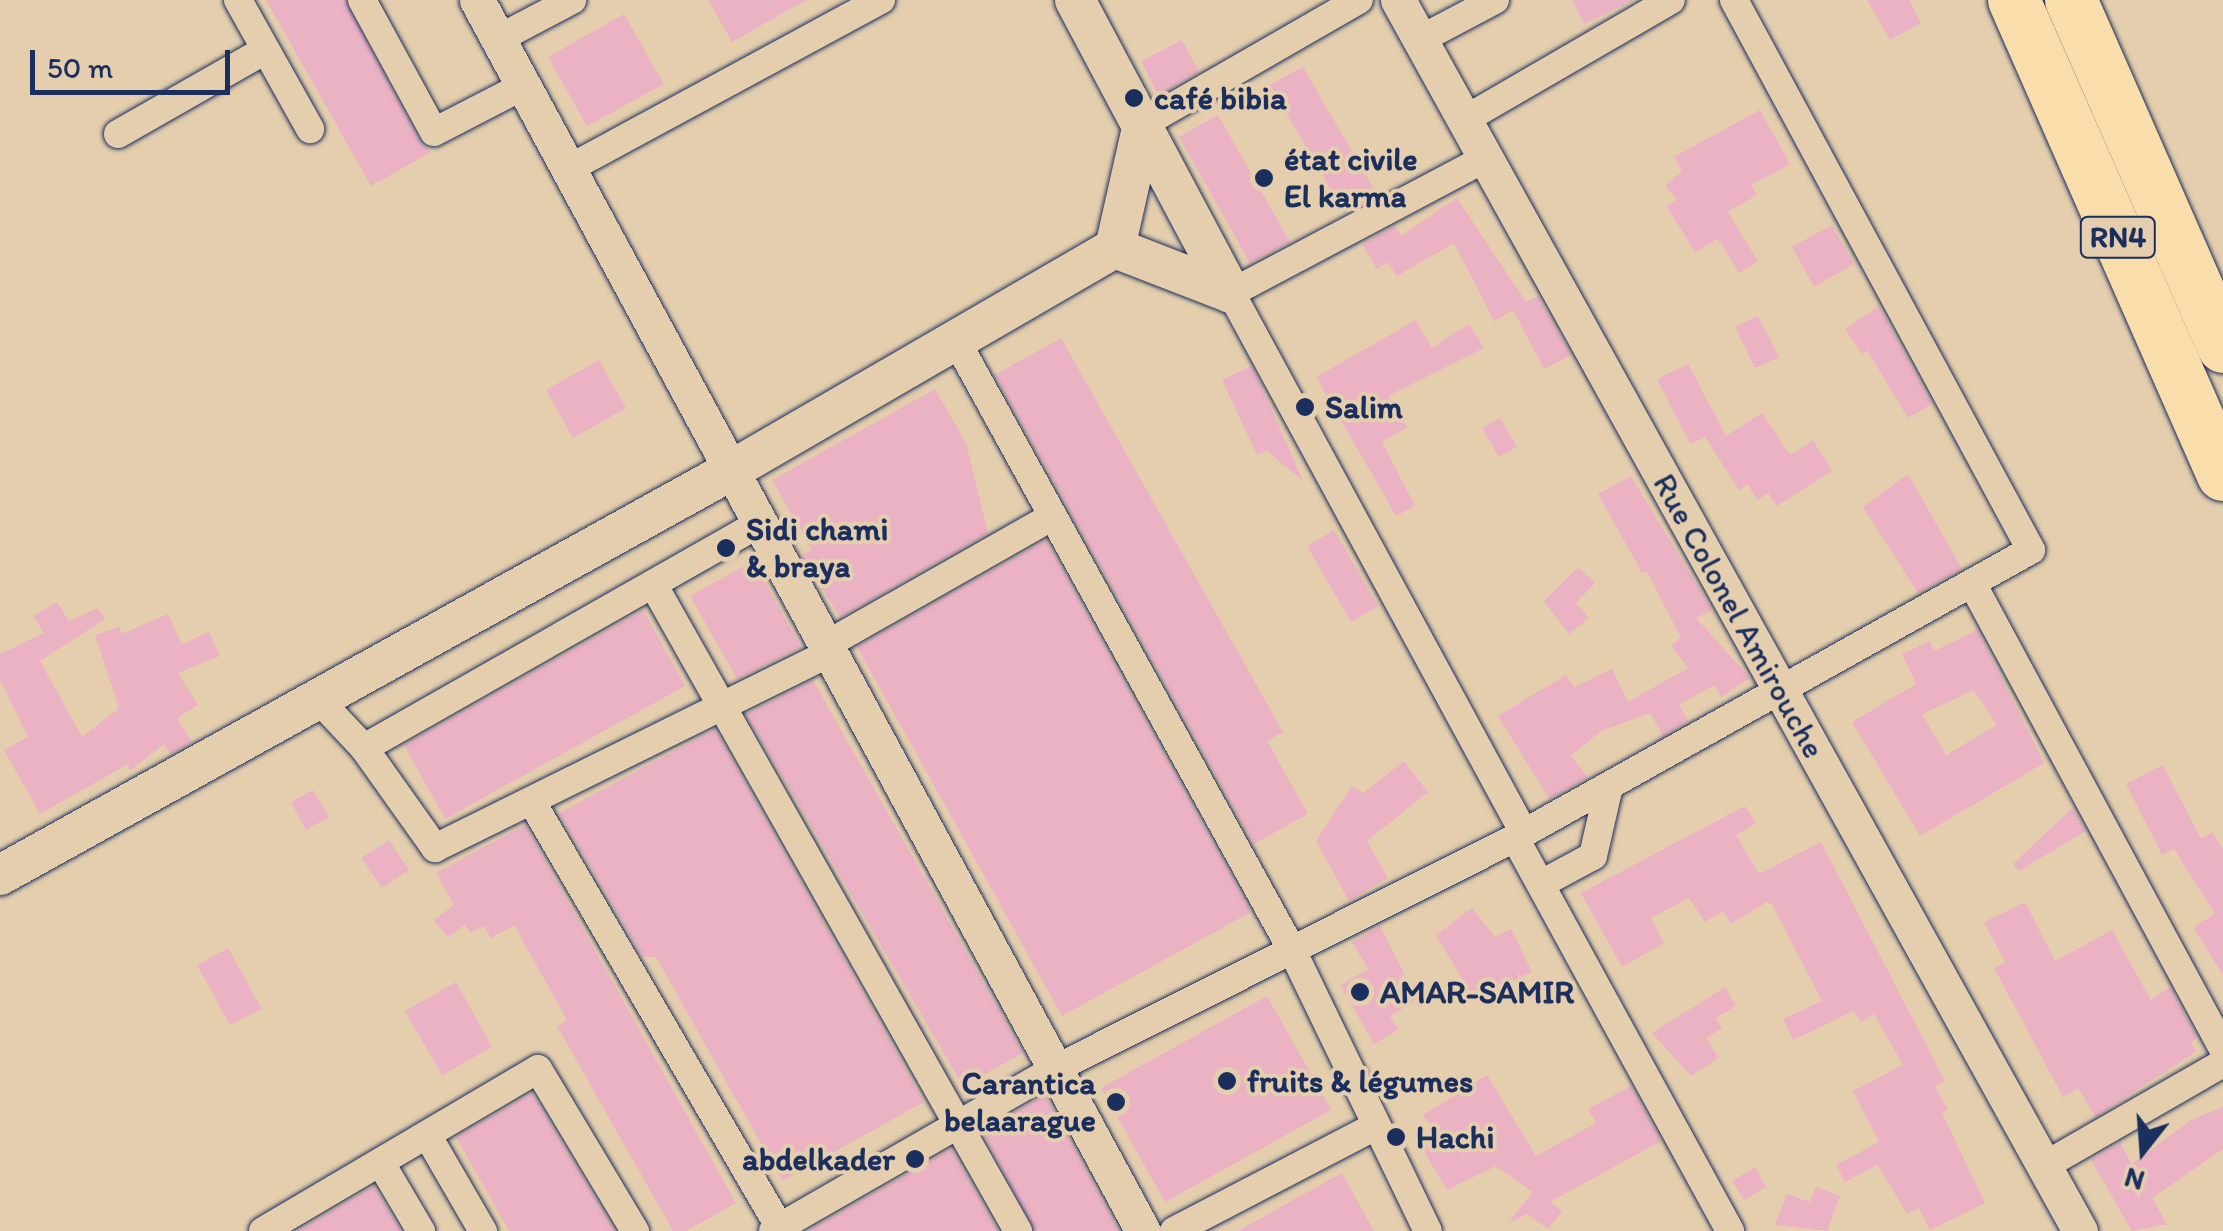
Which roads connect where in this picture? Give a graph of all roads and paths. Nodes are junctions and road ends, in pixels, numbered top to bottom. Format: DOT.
graph roads {
  1 [pos="238,0"];
  2 [pos="362,0"];
  3 [pos="477,0"];
  4 [pos="572,0"];
  5 [pos="880,0"];
  6 [pos="1076,0"];
  7 [pos="1358,0"];
  8 [pos="1398,0"];
  9 [pos="1495,0"];
  10 [pos="1671,0"];
  11 [pos="1734,0"];
  12 [pos="2014,0"];
  13 [pos="2071,0"];
  14 [pos="498,39"];
  15 [pos="1419,40"];
  16 [pos="265,50"];
  17 [pos="522,86"];
  18 [pos="1464,120"];
  19 [pos="1143,124"];
  20 [pos="310,129"];
  21 [pos="118,134"];
  22 [pos="1484,159"];
  23 [pos="568,169"];
  24 [pos="1115,248"];
  25 [pos="1231,293"];
  26 [pos="957,342"];
  27 [pos="2223,347"];
  28 [pos="730,471"];
  29 [pos="2223,475"];
  30 [pos="1053,516"];
  31 [pos="759,524"];
  32 [pos="653,584"];
  33 [pos="1973,585"];
  34 [pos="828,649"];
  35 [pos="1781,690"];
  36 [pos="318,699"];
  37 [pos="723,707"];
  38 [pos="364,748"];
  39 [pos="1609,786"];
  40 [pos="532,802"];
  41 [pos="1520,835"];
  42 [pos="0,875"];
  43 [pos="1541,884"];
  44 [pos="1292,950"];
  45 [pos="2223,1050"];
  46 [pos="2223,1062"];
  47 [pos="1055,1069"];
  48 [pos="959,1124"];
  49 [pos="1374,1126"];
  50 [pos="429,1138"];
  51 [pos="382,1165"];
  52 [pos="2044,1166"];
  53 [pos="1192,1227"];
  54 [pos="778,1230"];
  55 [pos="263,1231"];
  56 [pos="421,1231"];
  57 [pos="483,1231"];
  58 [pos="635,1231"];
  59 [pos="1018,1231"];
  60 [pos="1143,1231"];
  61 [pos="1428,1231"];
  62 [pos="1730,1231"];
  63 [pos="2080,1231"];
  1 -- 16 [label="street"];
  2 -- 17 [label="street"];
  3 -- 14 [label="street"];
  4 -- 14 [label="street"];
  5 -- 23 [label="street"];
  6 -- 19 [label="main road"];
  7 -- 19 [label="street"];
  8 -- 15 [label="street, Rue Colonel Amirouche"];
  9 -- 15 [label="street"];
  10 -- 18 [label="street"];
  11 -- 33 [label="street"];
  12 -- 29 [label="highway, RN4"];
  13 -- 27 [label="highway, RN4"];
  14 -- 17 [label="street"];
  15 -- 18 [label="street, Rue Colonel Amirouche"];
  16 -- 20 [label="street"];
  16 -- 21 [label="street"];
  17 -- 23 [label="street"];
  18 -- 22 [label="street, Rue Colonel Amirouche"];
  19 -- 24 [label="main road"];
  19 -- 25 [label="main road"];
  22 -- 25 [label="street"];
  22 -- 35 [label="street, Rue Colonel Amirouche"];
  23 -- 28 [label="street"];
  24 -- 25 [label="main road"];
  24 -- 26 [label="main road"];
  25 -- 41 [label="street"];
  26 -- 28 [label="main road"];
  26 -- 30 [label="street"];
  28 -- 31 [label="street"];
  28 -- 36 [label="main road"];
  30 -- 34 [label="street"];
  30 -- 44 [label="street"];
  31 -- 32 [label="street"];
  31 -- 34 [label="street"];
  32 -- 37 [label="street"];
  32 -- 38 [label="street"];
  33 -- 35 [label="street"];
  33 -- 45 [label="street"];
  34 -- 37 [label="street"];
  34 -- 47 [label="street"];
  35 -- 39 [label="street"];
  35 -- 52 [label="street, Rue Colonel Amirouche"];
  36 -- 38 [label="street"];
  36 -- 42 [label="main road"];
  37 -- 40 [label="street"];
  37 -- 48 [label="street"];
  38 -- 40 [label="street"];
  39 -- 41 [label="street"];
  39 -- 43 [label="street"];
  40 -- 54 [label="street"];
  41 -- 43 [label="street"];
  41 -- 44 [label="street"];
  43 -- 62 [label="street"];
  44 -- 47 [label="street"];
  44 -- 49 [label="street"];
  46 -- 52 [label="street"];
  47 -- 48 [label="street"];
  47 -- 60 [label="street"];
  48 -- 54 [label="street"];
  48 -- 59 [label="street"];
  49 -- 53 [label="street"];
  49 -- 61 [label="street"];
  50 -- 51 [label="street"];
  50 -- 57 [label="street"];
  50 -- 58 [label="street"];
  51 -- 55 [label="street"];
  51 -- 56 [label="street"];
  52 -- 63 [label="street, Rue Colonel Amirouche"];
}
